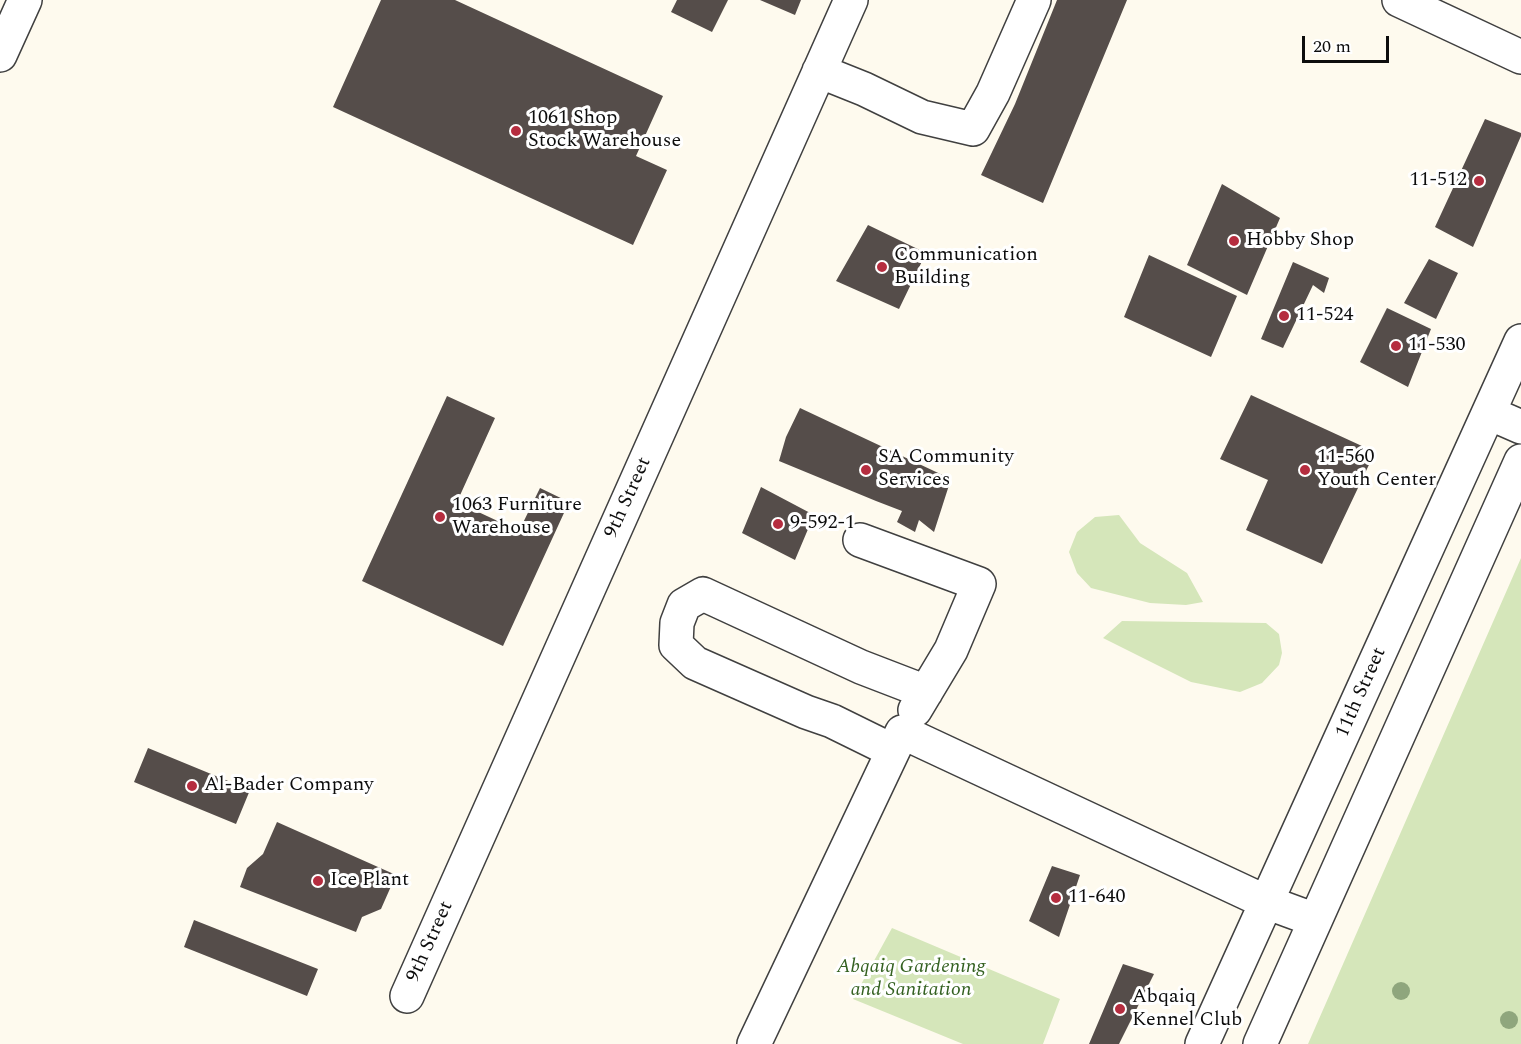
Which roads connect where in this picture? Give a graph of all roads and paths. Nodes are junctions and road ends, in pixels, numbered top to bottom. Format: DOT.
graph roads {
  1 [pos="25,0"];
  2 [pos="850,0"];
  3 [pos="1034,0"];
  4 [pos="1399,0"];
  5 [pos="0,55"];
  6 [pos="1521,57"];
  7 [pos="819,71"];
  8 [pos="1521,341"];
  9 [pos="1489,413"];
  10 [pos="1521,427"];
  11 [pos="1521,460"];
  12 [pos="860,540"];
  13 [pos="926,692"];
  14 [pos="898,741"];
  15 [pos="1266,902"];
  16 [pos="1316,920"];
  17 [pos="407,996"];
  18 [pos="754,1044"];
  19 [pos="1202,1044"];
  20 [pos="1260,1044"];
  1 -- 5 [label="street"];
  2 -- 7 [label="street, 9th Street"];
  3 -- 7 [label="street"];
  4 -- 6 [label="street"];
  7 -- 17 [label="street, 9th Street"];
  8 -- 9 [label="street, 11th Street"];
  9 -- 10 [label="street"];
  9 -- 15 [label="street, 11th Street"];
  11 -- 16 [label="street"];
  12 -- 13 [label="street"];
  13 -- 14 [label="street"];
  13 -- 14 [label="street"];
  14 -- 15 [label="street"];
  14 -- 18 [label="street"];
  15 -- 16 [label="street"];
  15 -- 19 [label="street, 11th Street"];
  16 -- 20 [label="street"];
}
